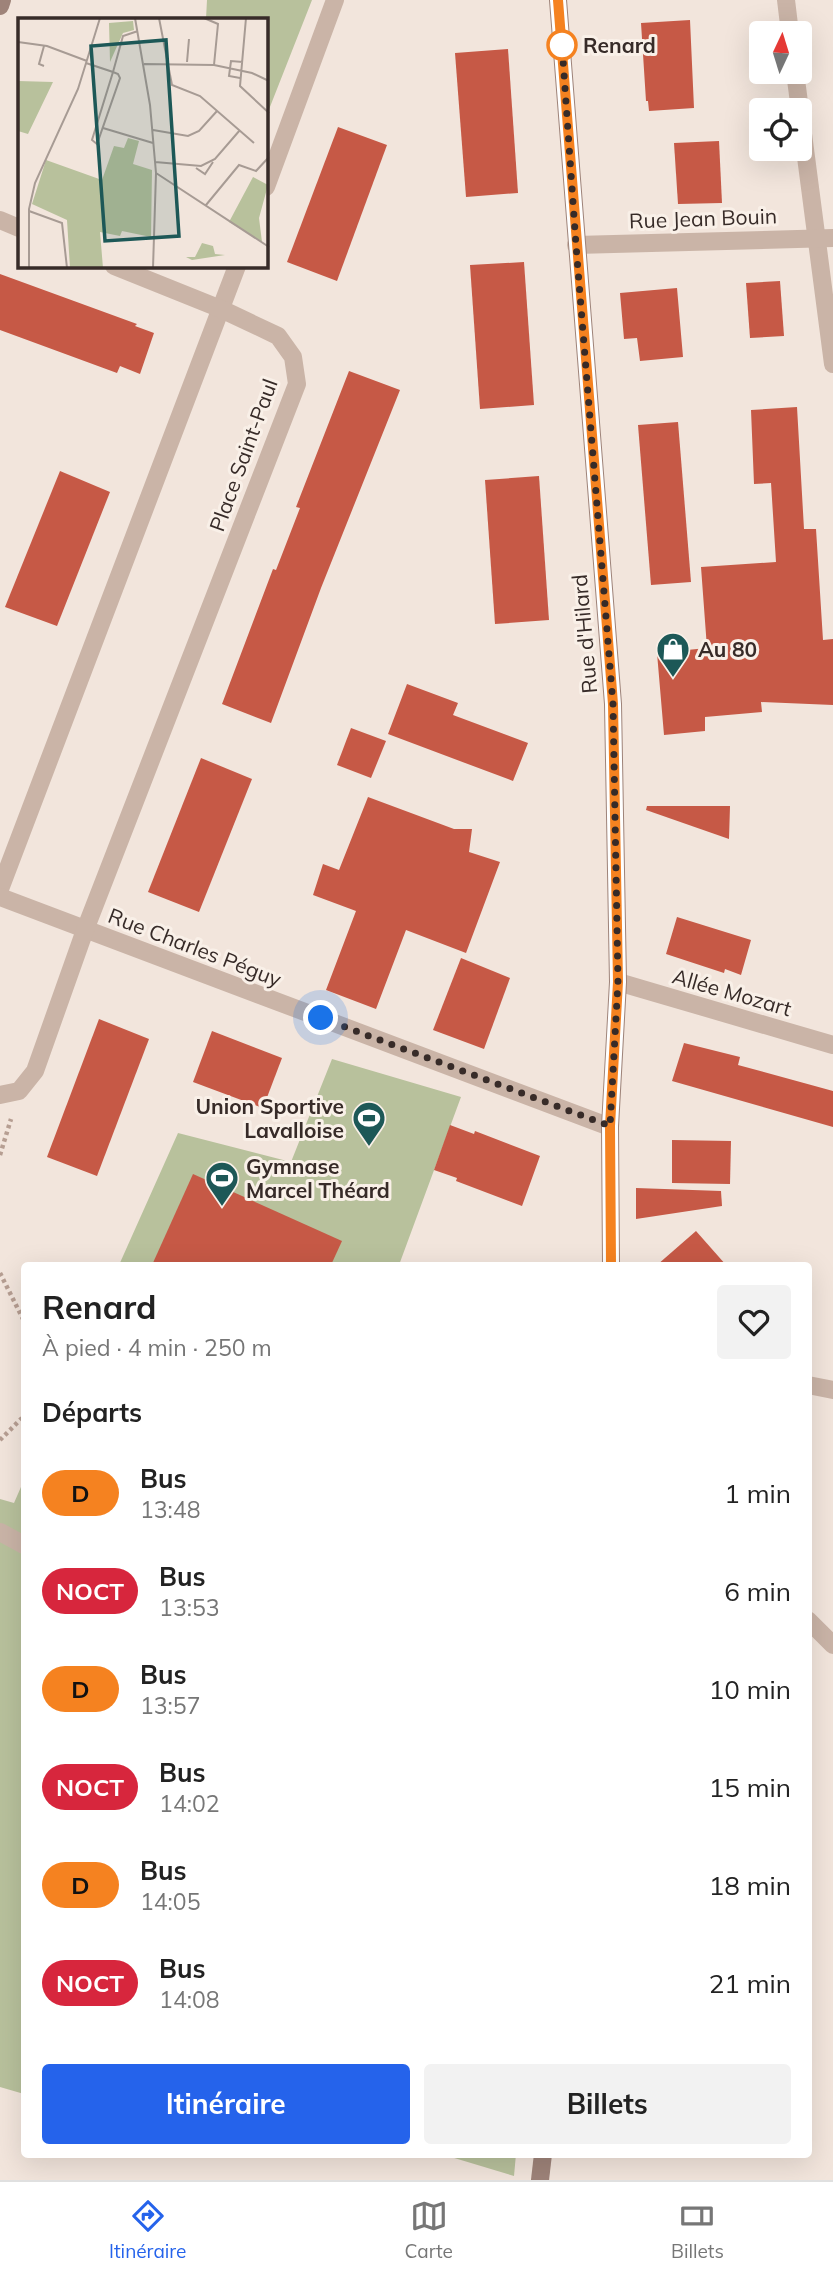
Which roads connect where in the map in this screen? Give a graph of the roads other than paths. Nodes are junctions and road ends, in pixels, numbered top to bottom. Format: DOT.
graph roads {
  1 [pos="2,0"];
  2 [pos="335,0"];
  3 [pos="558,0"];
  4 [pos="786,0"];
  5 [pos="0,6"];
  6 [pos="789,21"];
  7 [pos="809,161"];
  8 [pos="268,182"];
  9 [pos="0,220"];
  10 [pos="18,228"];
  11 [pos="824,238"];
  12 [pos="576,245"];
  13 [pos="119,268"];
  14 [pos="235,268"];
  15 [pos="221,309"];
  16 [pos="833,364"];
  17 [pos="0,889"];
  18 [pos="0,897"];
  19 [pos="85,930"];
  20 [pos="618,982"];
  21 [pos="833,1045"];
  22 [pos="0,1095"];
  23 [pos="610,1126"];
  24 [pos="611,1262"];
  25 [pos="812,1386"];
  26 [pos="833,1390"];
  27 [pos="0,1532"];
  28 [pos="21,1543"];
  29 [pos="812,1624"];
  30 [pos="833,1645"];
  31 [pos="543,2158"];
  32 [pos="540,2180"];
  1 -- 5 [label="street"];
  2 -- 8 [label="street"];
  3 -- 12 [label="street, Rue d'Hilard"];
  4 -- 6 [label="street"];
  7 -- 11 [label="street"];
  9 -- 10 [label="street"];
  11 -- 12 [label="street, Rue Jean Bouin"];
  11 -- 16 [label="street"];
  12 -- 20 [label="street, Rue d'Hilard"];
  13 -- 15 [label="street, Place Saint-Paul"];
  14 -- 15 [label="street"];
  15 -- 17 [label="street"];
  15 -- 19 [label="street, Place Saint-Paul"];
  18 -- 19 [label="street, Rue Charles Péguy"];
  19 -- 22 [label="street, Place Saint-Paul"];
  19 -- 23 [label="street, Rue Charles Péguy"];
  20 -- 21 [label="street, Allée Mozart"];
  20 -- 23 [label="street, Rue d'Hilard"];
  23 -- 24 [label="street, Rue d'Hilard"];
  25 -- 26 [label="street"];
  27 -- 28 [label="street"];
  29 -- 30 [label="street"];
  31 -- 32 [label="street"];
}
